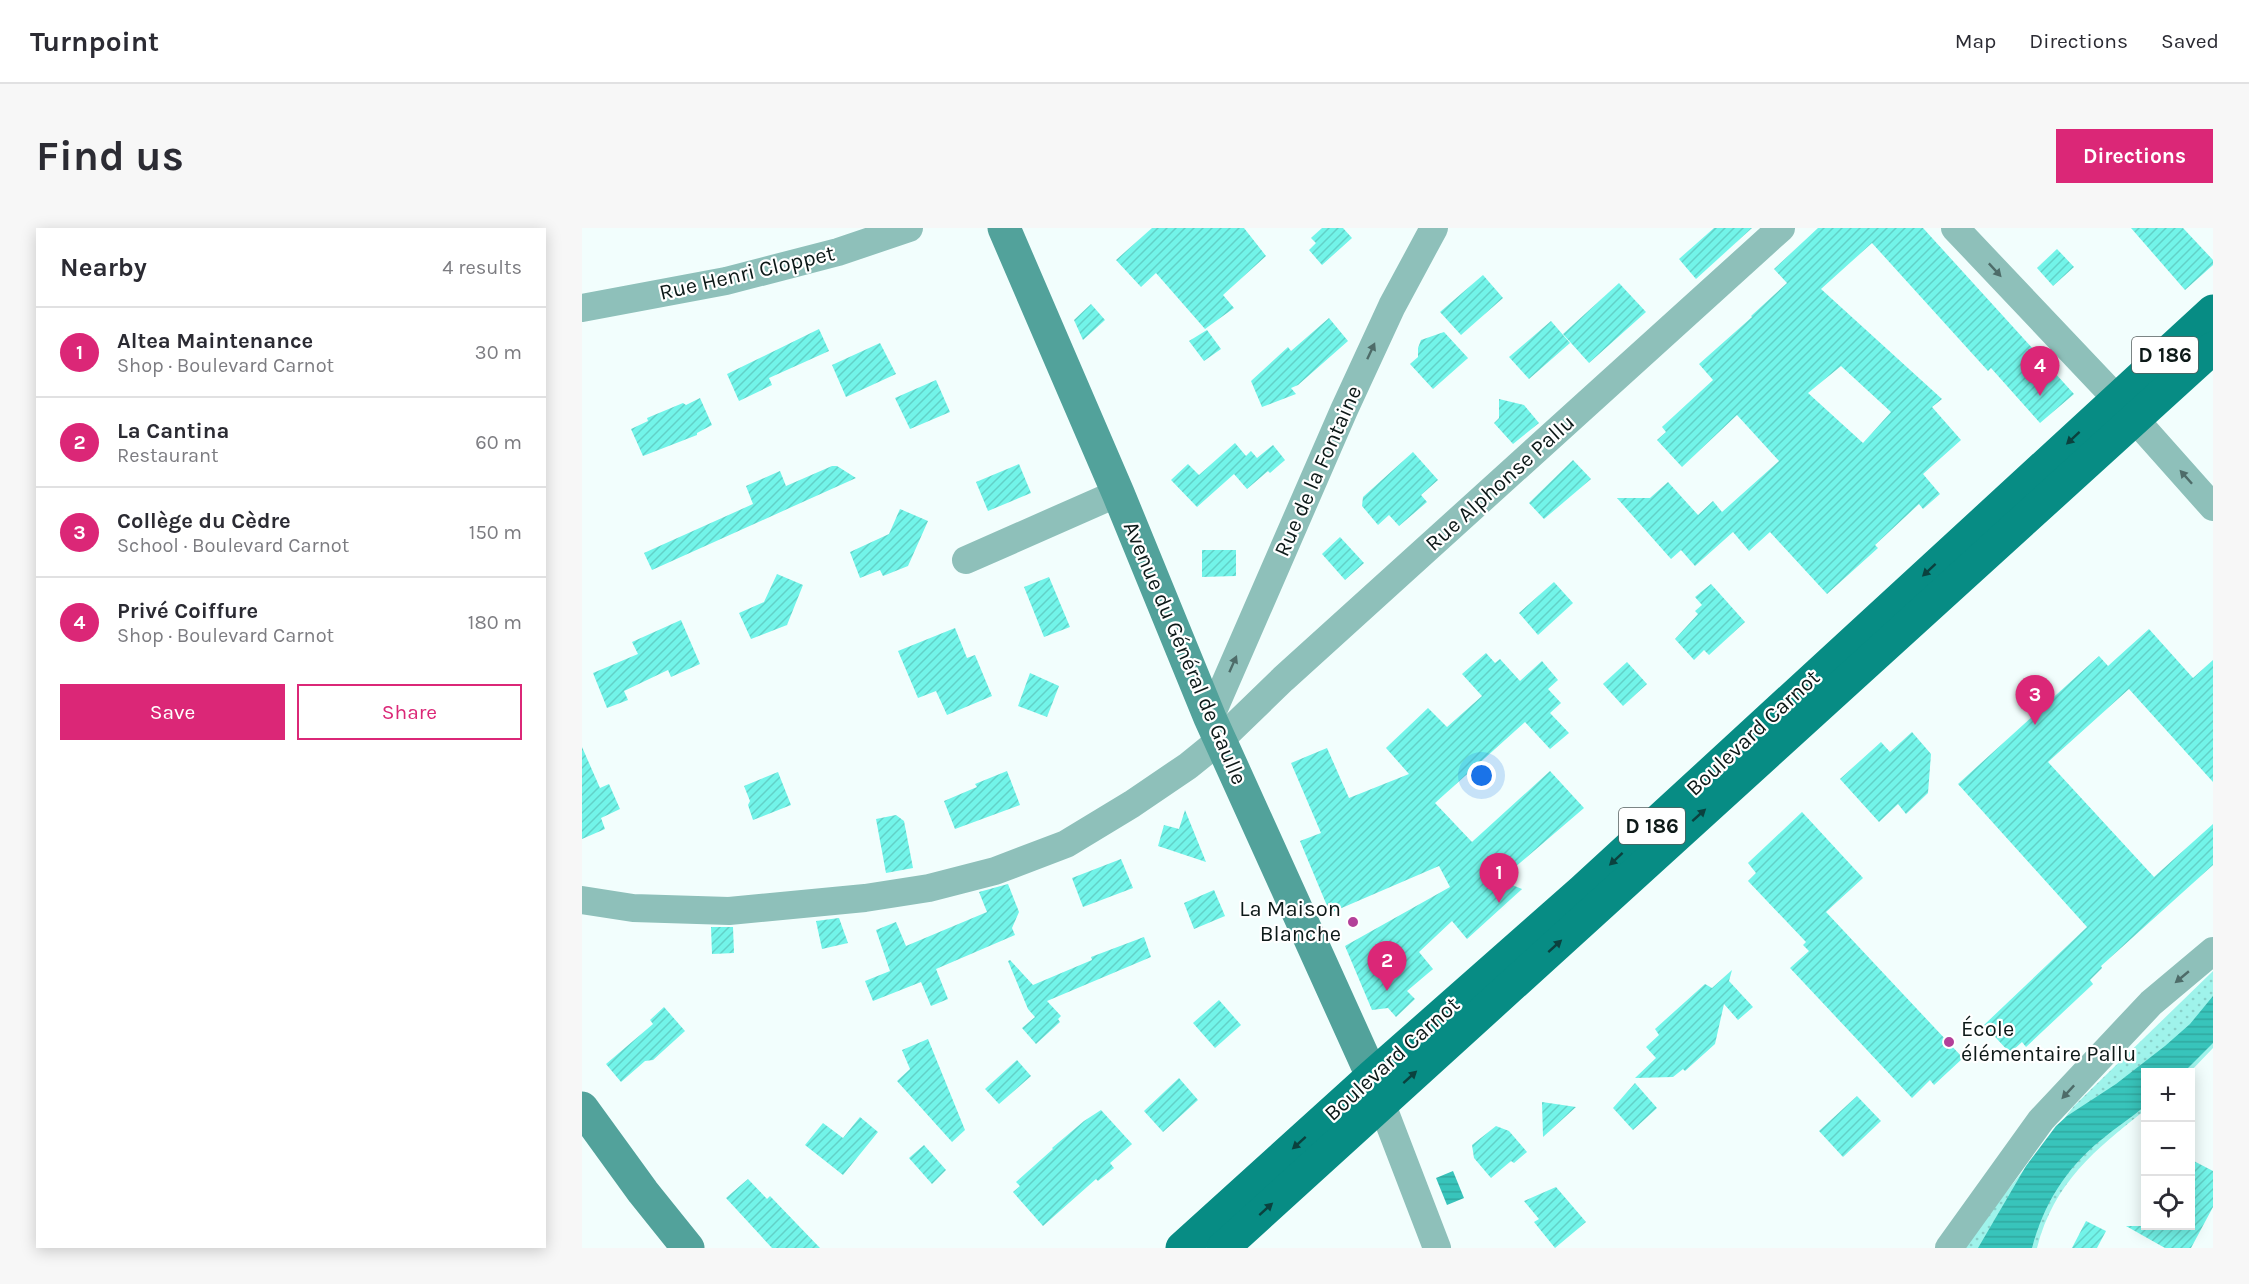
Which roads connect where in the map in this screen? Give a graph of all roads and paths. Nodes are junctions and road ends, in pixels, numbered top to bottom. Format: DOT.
graph roads {
  1 [pos="909,228"];
  2 [pos="1004,228"];
  3 [pos="1434,228"];
  4 [pos="1781,228"];
  5 [pos="1955,228"];
  6 [pos="582,308"];
  7 [pos="2213,311"];
  8 [pos="2213,348"];
  9 [pos="2125,408"];
  10 [pos="1118,493"];
  11 [pos="2213,507"];
  12 [pos="966,560"];
  13 [pos="1215,729"];
  14 [pos="582,900"];
  15 [pos="2213,951"];
  16 [pos="1376,1090"];
  17 [pos="582,1108"];
  18 [pos="688,1248"];
  19 [pos="1182,1248"];
  20 [pos="1223,1248"];
  21 [pos="1437,1248"];
  22 [pos="1949,1248"];
  1 -- 6 [label="street, Rue Henri Cloppet"];
  2 -- 10 [label="street, Avenue du Général de Gaulle"];
  13 -- 3 [label="street, Rue de la Fontaine, one-way"];
  4 -- 13 [label="street, Rue Alphonse Pallu"];
  5 -- 9 [label="street, one-way"];
  7 -- 9 [label="main road, Boulevard Carnot / D 186"];
  8 -- 9 [label="main road, Boulevard Carnot / D 186"];
  11 -- 9 [label="street, one-way"];
  9 -- 16 [label="main road, Boulevard Carnot / D 186"];
  10 -- 12 [label="street"];
  10 -- 13 [label="street, Avenue du Général de Gaulle"];
  13 -- 14 [label="street, Rue Alphonse Pallu"];
  13 -- 16 [label="street, Avenue du Général de Gaulle"];
  15 -- 22 [label="street, one-way"];
  16 -- 19 [label="main road, Boulevard Carnot / D 186, one-way"];
  20 -- 16 [label="main road, Boulevard Carnot / D 186, one-way"];
  16 -- 21 [label="street"];
  17 -- 18 [label="street"];
}
